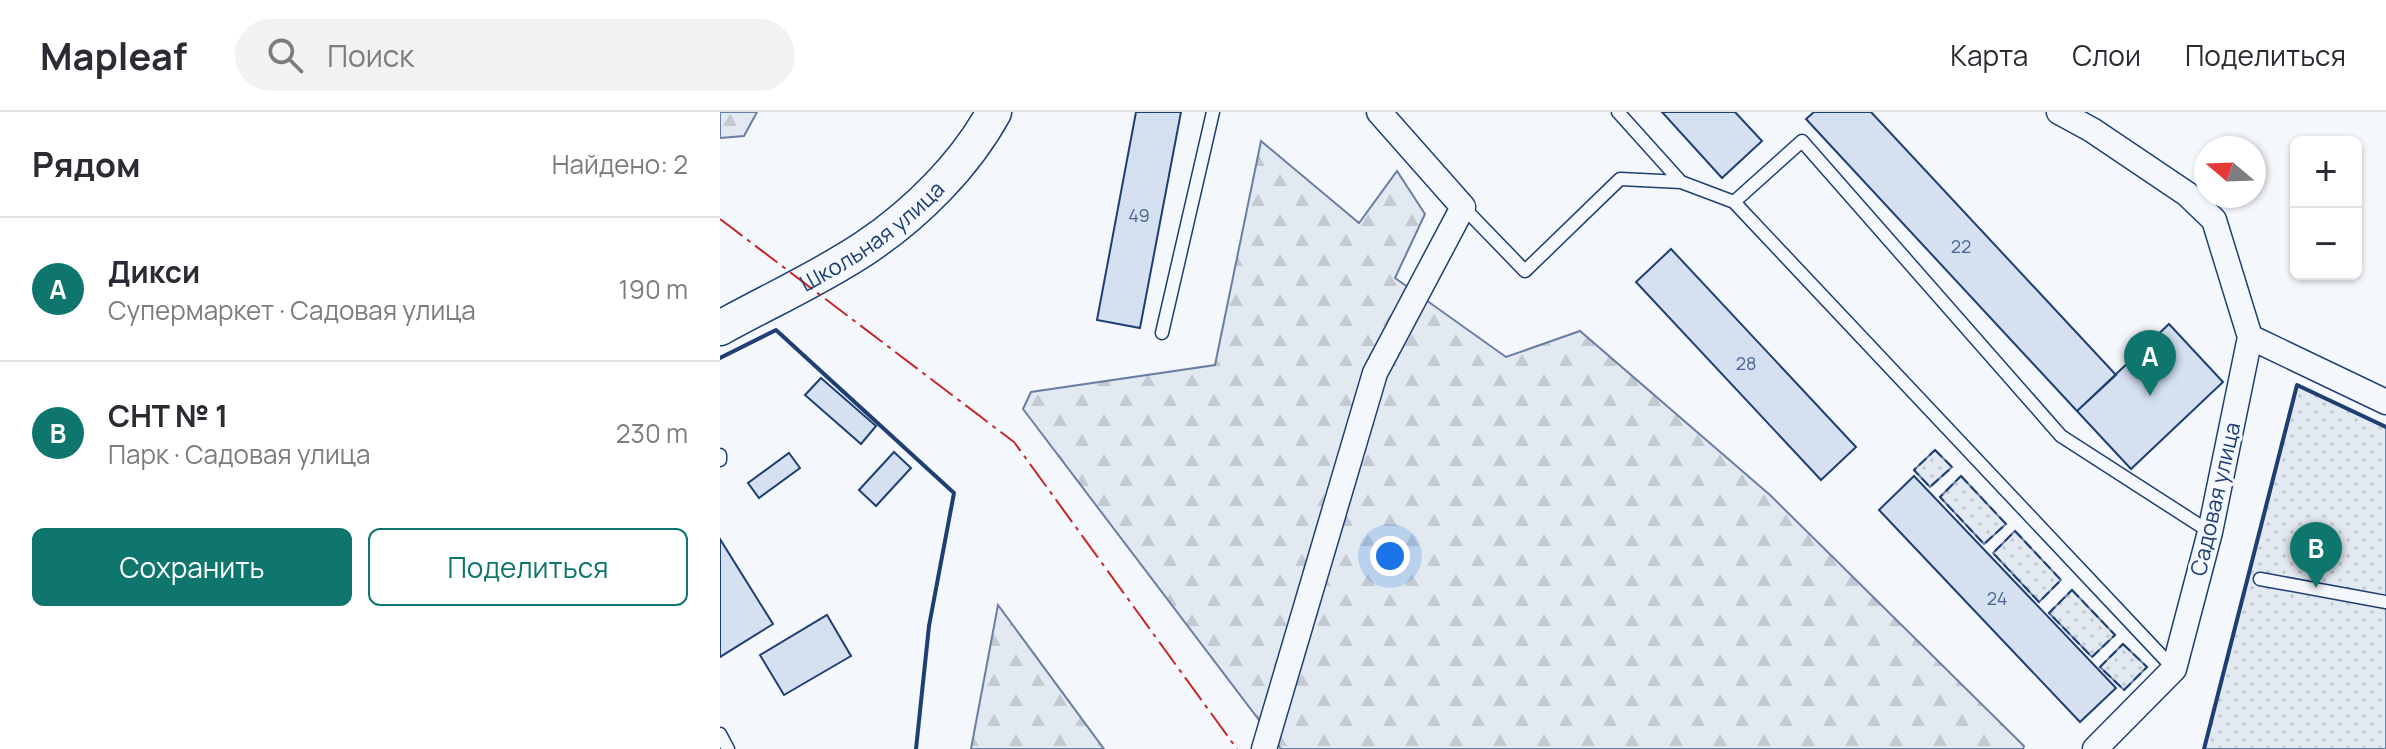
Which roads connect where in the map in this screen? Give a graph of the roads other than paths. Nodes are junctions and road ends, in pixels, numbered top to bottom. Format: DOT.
graph roads {
  1 [pos="994,112"];
  2 [pos="1213,112"];
  3 [pos="1379,112"];
  4 [pos="1618,112"];
  5 [pos="2059,112"];
  6 [pos="2093,121"];
  7 [pos="1681,182"];
  8 [pos="1734,202"];
  9 [pos="1463,207"];
  10 [pos="720,328"];
  11 [pos="1162,333"];
  12 [pos="2250,337"];
  13 [pos="2386,402"];
  14 [pos="2210,532"];
  15 [pos="2260,579"];
  16 [pos="2386,602"];
  17 [pos="2174,669"];
  18 [pos="720,734"];
  19 [pos="728,749"];
  20 [pos="1264,749"];
  21 [pos="2095,749"];
  1 -- 10 [label="street, Школьная улица"];
  2 -- 11 [label="lane"];
  3 -- 9 [label="street"];
  4 -- 7 [label="lane"];
  5 -- 6 [label="street"];
  6 -- 12 [label="street, Садовая улица"];
  7 -- 8 [label="lane"];
  7 -- 9 [label="lane"];
  8 -- 14 [label="lane"];
  8 -- 17 [label="lane"];
  9 -- 20 [label="street"];
  12 -- 13 [label="street"];
  12 -- 14 [label="street, Садовая улица"];
  14 -- 17 [label="street, Садовая улица"];
  15 -- 16 [label="lane"];
  17 -- 21 [label="street, Садовая улица"];
  18 -- 19 [label="lane"];
}
